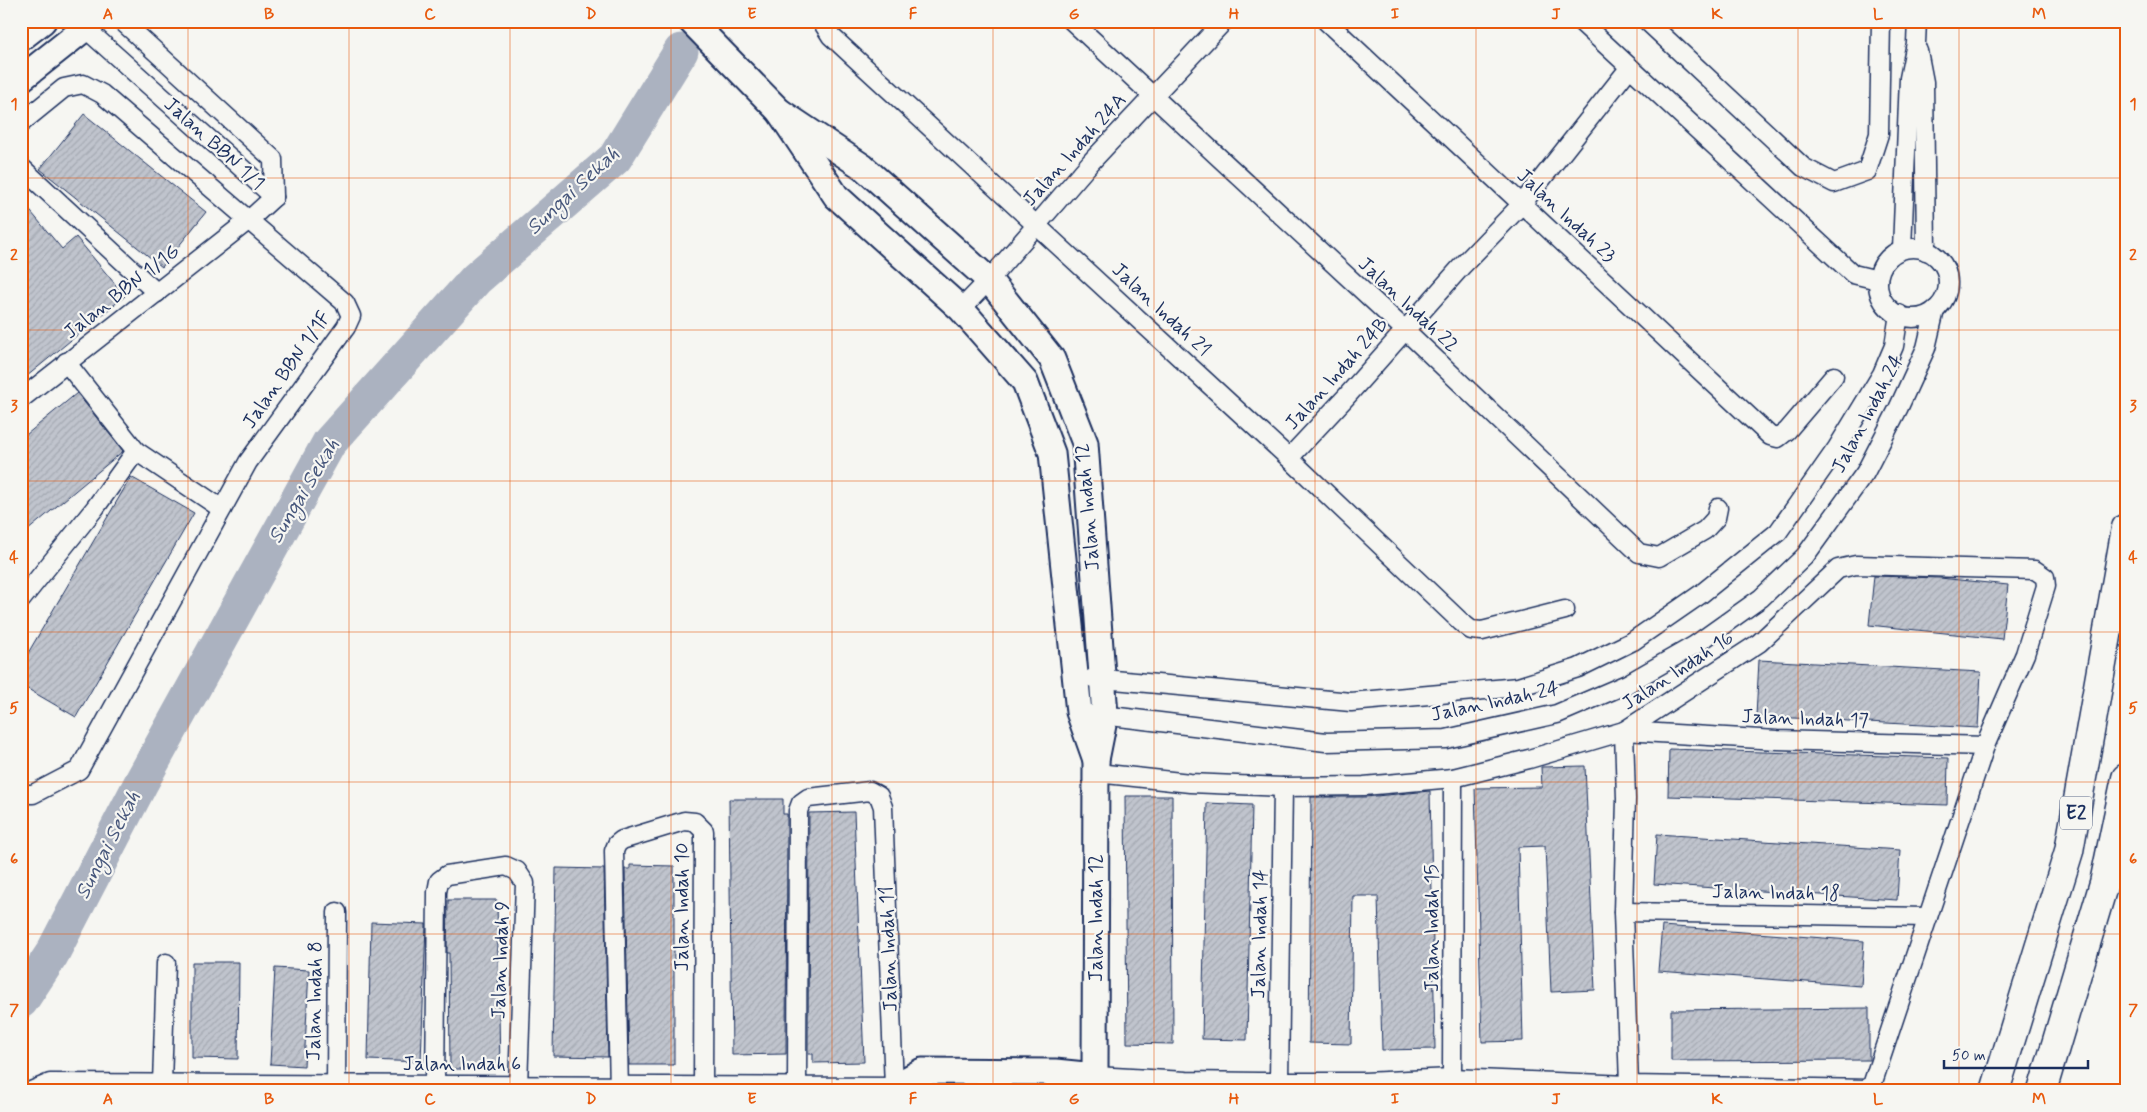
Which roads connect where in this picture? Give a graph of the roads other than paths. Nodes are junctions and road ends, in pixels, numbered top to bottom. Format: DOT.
graph roads {
  1 [pos="42,21"];
  2 [pos="122,21"];
  3 [pos="691,21"];
  4 [pos="826,21"];
  5 [pos="1072,21"];
  6 [pos="1224,21"];
  7 [pos="1326,21"];
  8 [pos="1580,21"];
  9 [pos="1647,21"];
  10 [pos="1881,21"];
  11 [pos="1918,21"];
  12 [pos="85,24"];
  13 [pos="21,38"];
  14 [pos="1916,43"];
  15 [pos="1630,67"];
  16 [pos="21,79"];
  17 [pos="1152,96"];
  18 [pos="779,110"];
  19 [pos="21,123"];
  20 [pos="21,167"];
  21 [pos="274,197"];
  22 [pos="1522,204"];
  23 [pos="249,220"];
  24 [pos="1036,224"];
  25 [pos="1902,249"];
  26 [pos="1926,251"];
  27 [pos="989,280"];
  28 [pos="1878,280"];
  29 [pos="157,293"];
  30 [pos="961,309"];
  31 [pos="1935,310"];
  32 [pos="1899,314"];
  33 [pos="1405,330"];
  34 [pos="66,362"];
  35 [pos="1834,376"];
  36 [pos="21,399"];
  37 [pos="136,451"];
  38 [pos="1289,458"];
  39 [pos="222,508"];
  40 [pos="1718,508"];
  41 [pos="2126,528"];
  42 [pos="21,600"];
  43 [pos="1565,610"];
  44 [pos="1075,676"];
  45 [pos="1102,679"];
  46 [pos="1078,712"];
  47 [pos="1104,715"];
  48 [pos="1624,731"];
  49 [pos="1984,746"];
  50 [pos="1096,766"];
  51 [pos="1453,778"];
  52 [pos="2126,778"];
  53 [pos="1283,787"];
  54 [pos="21,794"];
  55 [pos="338,912"];
  56 [pos="1624,912"];
  57 [pos="1928,917"];
  58 [pos="166,963"];
  59 [pos="1095,1076"];
  60 [pos="1452,1078"];
  61 [pos="1055,1082"];
  62 [pos="1279,1082"];
  63 [pos="162,1083"];
  64 [pos="435,1085"];
  65 [pos="1523,1085"];
  66 [pos="1629,1085"];
  67 [pos="518,1086"];
  68 [pos="703,1086"];
  69 [pos="1258,1086"];
  70 [pos="797,1087"];
  71 [pos="336,1088"];
  72 [pos="619,1088"];
  73 [pos="894,1089"];
  74 [pos="1870,1090"];
  75 [pos="31,1091"];
  76 [pos="1995,1091"];
  77 [pos="2042,1091"];
  1 -- 13 [label="street"];
  2 -- 21 [label="street, Jalan BBN 1/1"];
  3 -- 18 [label="street, Jalan Indah 12"];
  4 -- 24 [label="street, Jalan Indah 21"];
  5 -- 17 [label="street, Jalan Indah 22"];
  6 -- 17 [label="street, Jalan Indah 24A"];
  7 -- 22 [label="street, Jalan Indah 23"];
  8 -- 15 [label="street"];
  9 -- 10 [label="street"];
  11 -- 14 [label="street"];
  12 -- 16 [label="street, Jalan BBN 1/1"];
  12 -- 21 [label="street, Jalan BBN 1/1"];
  14 -- 25 [label="street"];
  14 -- 26 [label="street"];
  15 -- 22 [label="street, Jalan Indah 24B"];
  15 -- 28 [label="street"];
  17 -- 24 [label="street, Jalan Indah 24A"];
  17 -- 33 [label="street, Jalan Indah 22"];
  18 -- 27 [label="street, Jalan Indah 12"];
  18 -- 30 [label="street, Jalan Indah 12"];
  19 -- 23 [label="street, Jalan BBN 1/1F"];
  20 -- 29 [label="street"];
  21 -- 23 [label="street, Jalan BBN 1/1G"];
  22 -- 33 [label="street, Jalan Indah 24B"];
  22 -- 35 [label="street, Jalan Indah 23"];
  23 -- 29 [label="street, Jalan BBN 1/1G"];
  23 -- 39 [label="street, Jalan BBN 1/1F"];
  24 -- 27 [label="street, Jalan Indah 24A"];
  24 -- 38 [label="street, Jalan Indah 21"];
  25 -- 26 [label="street"];
  25 -- 28 [label="street"];
  26 -- 31 [label="street"];
  27 -- 30 [label="street, Jalan Indah 24A"];
  27 -- 45 [label="street, Jalan Indah 12"];
  28 -- 32 [label="street"];
  29 -- 34 [label="street, Jalan BBN 1/1G"];
  30 -- 44 [label="street, Jalan Indah 12"];
  31 -- 32 [label="street"];
  31 -- 47 [label="street, Jalan Indah 24"];
  32 -- 45 [label="street, Jalan Indah 24"];
  33 -- 38 [label="street, Jalan Indah 24B"];
  33 -- 40 [label="street, Jalan Indah 22"];
  34 -- 36 [label="street, Jalan BBN 1/1G"];
  34 -- 37 [label="street"];
  37 -- 39 [label="street"];
  37 -- 42 [label="street"];
  38 -- 43 [label="street, Jalan Indah 21"];
  39 -- 54 [label="street, Jalan BBN 1/1F"];
  41 -- 76 [label="highway, E2"];
  44 -- 45 [label="street, Jalan Indah 24"];
  44 -- 46 [label="street, Jalan Indah 12"];
  45 -- 47 [label="street, Jalan Indah 12"];
  46 -- 47 [label="street, Jalan Indah 24"];
  46 -- 50 [label="street, Jalan Indah 12"];
  47 -- 50 [label="street, Jalan Indah 12"];
  48 -- 49 [label="street, Jalan Indah 17"];
  48 -- 49 [label="street, Jalan Indah 16"];
  48 -- 51 [label="street"];
  48 -- 56 [label="street, Jalan Indah 16"];
  49 -- 57 [label="street"];
  50 -- 53 [label="street"];
  50 -- 59 [label="street, Jalan Indah 12"];
  51 -- 53 [label="street"];
  51 -- 60 [label="street, Jalan Indah 15"];
  52 -- 77 [label="highway, E2"];
  53 -- 62 [label="street, Jalan Indah 14"];
  55 -- 71 [label="street, Jalan Indah 8"];
  56 -- 57 [label="street, Jalan Indah 18"];
  56 -- 66 [label="street, Jalan Indah 16"];
  57 -- 74 [label="street"];
  58 -- 63 [label="street"];
  59 -- 61 [label="street"];
  59 -- 69 [label="street"];
  60 -- 62 [label="street"];
  60 -- 65 [label="street"];
  61 -- 73 [label="street"];
  62 -- 69 [label="street"];
  63 -- 71 [label="street, Jalan Indah 6"];
  63 -- 75 [label="street, Jalan Indah 6"];
  64 -- 67 [label="street, Jalan Indah 6"];
  64 -- 67 [label="street, Jalan Indah 9"];
  64 -- 71 [label="street, Jalan Indah 6"];
  65 -- 66 [label="street"];
  66 -- 74 [label="street"];
  67 -- 72 [label="street, Jalan Indah 6"];
  68 -- 70 [label="street, Jalan Indah 6"];
  68 -- 72 [label="street, Jalan Indah 6"];
  68 -- 72 [label="street, Jalan Indah 10"];
  70 -- 73 [label="street, Jalan Indah 6"];
  70 -- 73 [label="street, Jalan Indah 11"];
}
